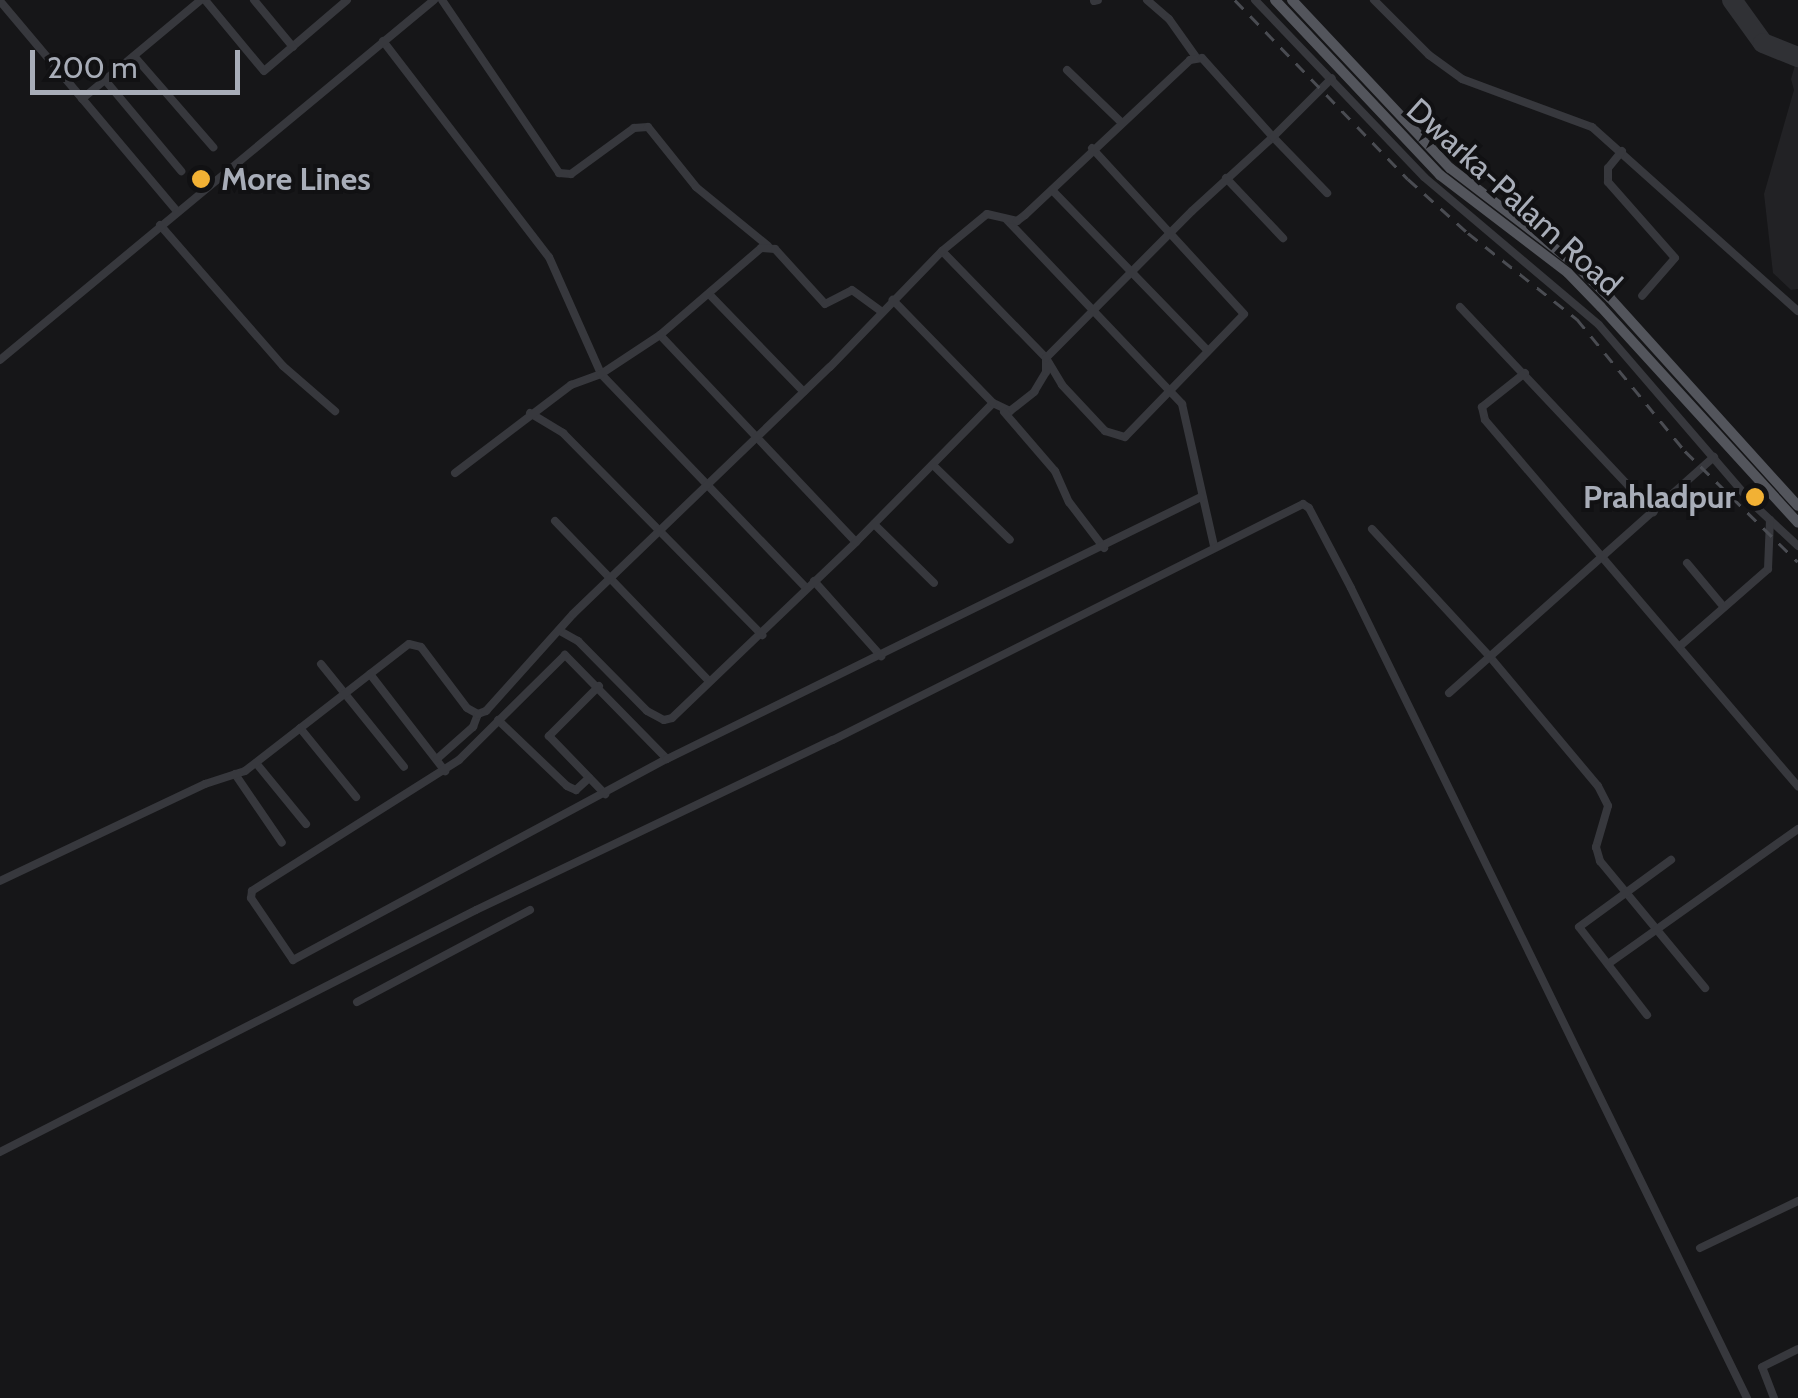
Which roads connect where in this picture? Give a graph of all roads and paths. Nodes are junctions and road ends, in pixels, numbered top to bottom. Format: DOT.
graph roads {
  1 [pos="0,0"];
  2 [pos="203,0"];
  3 [pos="254,0"];
  4 [pos="347,0"];
  5 [pos="434,0"];
  6 [pos="442,0"];
  7 [pos="1147,0"];
  8 [pos="1254,0"];
  9 [pos="1275,0"];
  10 [pos="1292,0"];
  11 [pos="1314,0"];
  12 [pos="1374,0"];
  13 [pos="1302,11"];
  14 [pos="384,41"];
  15 [pos="292,47"];
  16 [pos="134,56"];
  17 [pos="1196,57"];
  18 [pos="1067,70"];
  19 [pos="1332,78"];
  20 [pos="105,80"];
  21 [pos="82,99"];
  22 [pos="1120,121"];
  23 [pos="1272,137"];
  24 [pos="213,148"];
  25 [pos="1092,148"];
  26 [pos="1622,151"];
  27 [pos="181,171"];
  28 [pos="1226,178"];
  29 [pos="1052,190"];
  30 [pos="1327,193"];
  31 [pos="177,211"];
  32 [pos="1005,218"];
  33 [pos="160,225"];
  34 [pos="1171,232"];
  35 [pos="1283,238"];
  36 [pos="768,246"];
  37 [pos="942,251"];
  38 [pos="1132,269"];
  39 [pos="709,294"];
  40 [pos="1642,296"];
  41 [pos="893,300"];
  42 [pos="1460,307"];
  43 [pos="1091,310"];
  44 [pos="880,311"];
  45 [pos="1798,311"];
  46 [pos="660,335"];
  47 [pos="1208,351"];
  48 [pos="1046,358"];
  49 [pos="0,360"];
  50 [pos="1524,372"];
  51 [pos="602,374"];
  52 [pos="1173,391"];
  53 [pos="804,392"];
  54 [pos="993,404"];
  55 [pos="335,411"];
  56 [pos="1004,412"];
  57 [pos="530,413"];
  58 [pos="755,437"];
  59 [pos="1714,457"];
  60 [pos="932,466"];
  61 [pos="455,473"];
  62 [pos="706,485"];
  63 [pos="1201,497"];
  64 [pos="1798,506"];
  65 [pos="1653,512"];
  66 [pos="1770,520"];
  67 [pos="555,521"];
  68 [pos="1798,523"];
  69 [pos="874,524"];
  70 [pos="1372,529"];
  71 [pos="659,531"];
  72 [pos="1010,540"];
  73 [pos="856,542"];
  74 [pos="1214,546"];
  75 [pos="1798,546"];
  76 [pos="1104,548"];
  77 [pos="1604,556"];
  78 [pos="1687,563"];
  79 [pos="609,578"];
  80 [pos="814,581"];
  81 [pos="934,582"];
  82 [pos="806,588"];
  83 [pos="1723,606"];
  84 [pos="560,632"];
  85 [pos="762,636"];
  86 [pos="1680,646"];
  87 [pos="881,656"];
  88 [pos="1490,657"];
  89 [pos="321,664"];
  90 [pos="370,674"];
  91 [pos="709,681"];
  92 [pos="599,686"];
  93 [pos="344,692"];
  94 [pos="1449,694"];
  95 [pos="478,714"];
  96 [pos="498,720"];
  97 [pos="300,728"];
  98 [pos="438,758"];
  99 [pos="668,759"];
  100 [pos="256,762"];
  101 [pos="404,767"];
  102 [pos="445,770"];
  103 [pos="235,774"];
  104 [pos="589,778"];
  105 [pos="1798,786"];
  106 [pos="604,794"];
  107 [pos="356,797"];
  108 [pos="306,824"];
  109 [pos="1798,829"];
  110 [pos="282,843"];
  111 [pos="1671,860"];
  112 [pos="0,882"];
  113 [pos="1626,895"];
  114 [pos="530,910"];
  115 [pos="1654,928"];
  116 [pos="1608,964"];
  117 [pos="1705,988"];
  118 [pos="357,1002"];
  119 [pos="1647,1015"];
  120 [pos="0,1152"];
  121 [pos="1798,1200"];
  122 [pos="1700,1248"];
  123 [pos="1798,1348"];
  124 [pos="1748,1398"];
  125 [pos="1774,1398"];
  1 -- 21 [label="street"];
  2 -- 15 [label="street"];
  2 -- 16 [label="street"];
  3 -- 15 [label="street"];
  4 -- 15 [label="street"];
  5 -- 14 [label="street"];
  6 -- 36 [label="street"];
  7 -- 17 [label="street"];
  8 -- 19 [label="street"];
  9 -- 68 [label="main road, Dwarka-Palam Road"];
  10 -- 13 [label="main road, Dwarka-Palam Road"];
  11 -- 13 [label="main road"];
  12 -- 26 [label="street"];
  13 -- 64 [label="main road, Dwarka-Palam Road"];
  14 -- 31 [label="street"];
  14 -- 51 [label="street"];
  16 -- 20 [label="street"];
  16 -- 24 [label="street"];
  17 -- 22 [label="street"];
  17 -- 23 [label="street"];
  18 -- 22 [label="street"];
  19 -- 23 [label="street"];
  19 -- 59 [label="street"];
  20 -- 21 [label="street"];
  20 -- 27 [label="street"];
  21 -- 31 [label="street"];
  22 -- 25 [label="street"];
  23 -- 28 [label="street"];
  23 -- 30 [label="street"];
  25 -- 29 [label="street"];
  25 -- 34 [label="street"];
  26 -- 40 [label="street"];
  26 -- 45 [label="street"];
  28 -- 34 [label="street"];
  28 -- 35 [label="street"];
  29 -- 32 [label="street"];
  29 -- 38 [label="street"];
  31 -- 33 [label="street"];
  32 -- 37 [label="street"];
  32 -- 43 [label="street"];
  33 -- 49 [label="street"];
  33 -- 55 [label="street"];
  34 -- 38 [label="street"];
  34 -- 47 [label="street"];
  36 -- 39 [label="street"];
  36 -- 44 [label="street"];
  37 -- 41 [label="street"];
  37 -- 48 [label="street"];
  38 -- 43 [label="street"];
  38 -- 47 [label="street"];
  39 -- 46 [label="street"];
  39 -- 53 [label="street"];
  41 -- 44 [label="street"];
  41 -- 54 [label="street"];
  42 -- 50 [label="street"];
  43 -- 48 [label="street"];
  43 -- 52 [label="street"];
  44 -- 53 [label="street"];
  46 -- 51 [label="street"];
  46 -- 58 [label="street"];
  47 -- 52 [label="street"];
  48 -- 52 [label="street"];
  48 -- 56 [label="street"];
  50 -- 65 [label="street"];
  50 -- 77 [label="street"];
  51 -- 57 [label="street"];
  51 -- 62 [label="street"];
  52 -- 63 [label="street"];
  53 -- 58 [label="street"];
  54 -- 56 [label="street"];
  54 -- 60 [label="street"];
  56 -- 76 [label="street"];
  57 -- 61 [label="street"];
  57 -- 71 [label="street"];
  58 -- 62 [label="street"];
  58 -- 73 [label="street"];
  59 -- 65 [label="street"];
  59 -- 66 [label="street"];
  60 -- 69 [label="street"];
  60 -- 72 [label="street"];
  62 -- 71 [label="street"];
  62 -- 82 [label="street"];
  63 -- 74 [label="street"];
  63 -- 76 [label="street"];
  65 -- 77 [label="street"];
  66 -- 75 [label="street"];
  66 -- 83 [label="street"];
  67 -- 79 [label="street"];
  69 -- 73 [label="street"];
  69 -- 81 [label="street"];
  70 -- 88 [label="street"];
  71 -- 79 [label="street"];
  71 -- 85 [label="street"];
  73 -- 80 [label="street"];
  74 -- 120 [label="street"];
  74 -- 124 [label="street"];
  76 -- 87 [label="street"];
  77 -- 86 [label="street"];
  77 -- 88 [label="street"];
  78 -- 83 [label="street"];
  79 -- 84 [label="street"];
  79 -- 91 [label="street"];
  80 -- 82 [label="street"];
  80 -- 87 [label="street"];
  82 -- 85 [label="street"];
  83 -- 86 [label="street"];
  84 -- 91 [label="street"];
  84 -- 95 [label="street"];
  85 -- 91 [label="street"];
  86 -- 105 [label="street"];
  87 -- 99 [label="street"];
  88 -- 94 [label="street"];
  88 -- 113 [label="street"];
  89 -- 93 [label="street"];
  90 -- 93 [label="street"];
  90 -- 95 [label="street"];
  90 -- 98 [label="street"];
  92 -- 96 [label="street"];
  92 -- 99 [label="street"];
  92 -- 104 [label="street"];
  93 -- 97 [label="street"];
  93 -- 101 [label="street"];
  95 -- 98 [label="street"];
  96 -- 102 [label="street"];
  96 -- 104 [label="street"];
  97 -- 100 [label="street"];
  97 -- 107 [label="street"];
  98 -- 102 [label="street"];
  99 -- 106 [label="street"];
  100 -- 103 [label="street"];
  100 -- 108 [label="street"];
  102 -- 106 [label="street"];
  103 -- 110 [label="street"];
  103 -- 112 [label="street"];
  104 -- 106 [label="street"];
  109 -- 115 [label="street"];
  111 -- 113 [label="street"];
  113 -- 115 [label="street"];
  113 -- 116 [label="street"];
  114 -- 118 [label="street"];
  115 -- 116 [label="street"];
  115 -- 117 [label="street"];
  116 -- 119 [label="street"];
  121 -- 122 [label="street"];
  123 -- 125 [label="street"];
}
